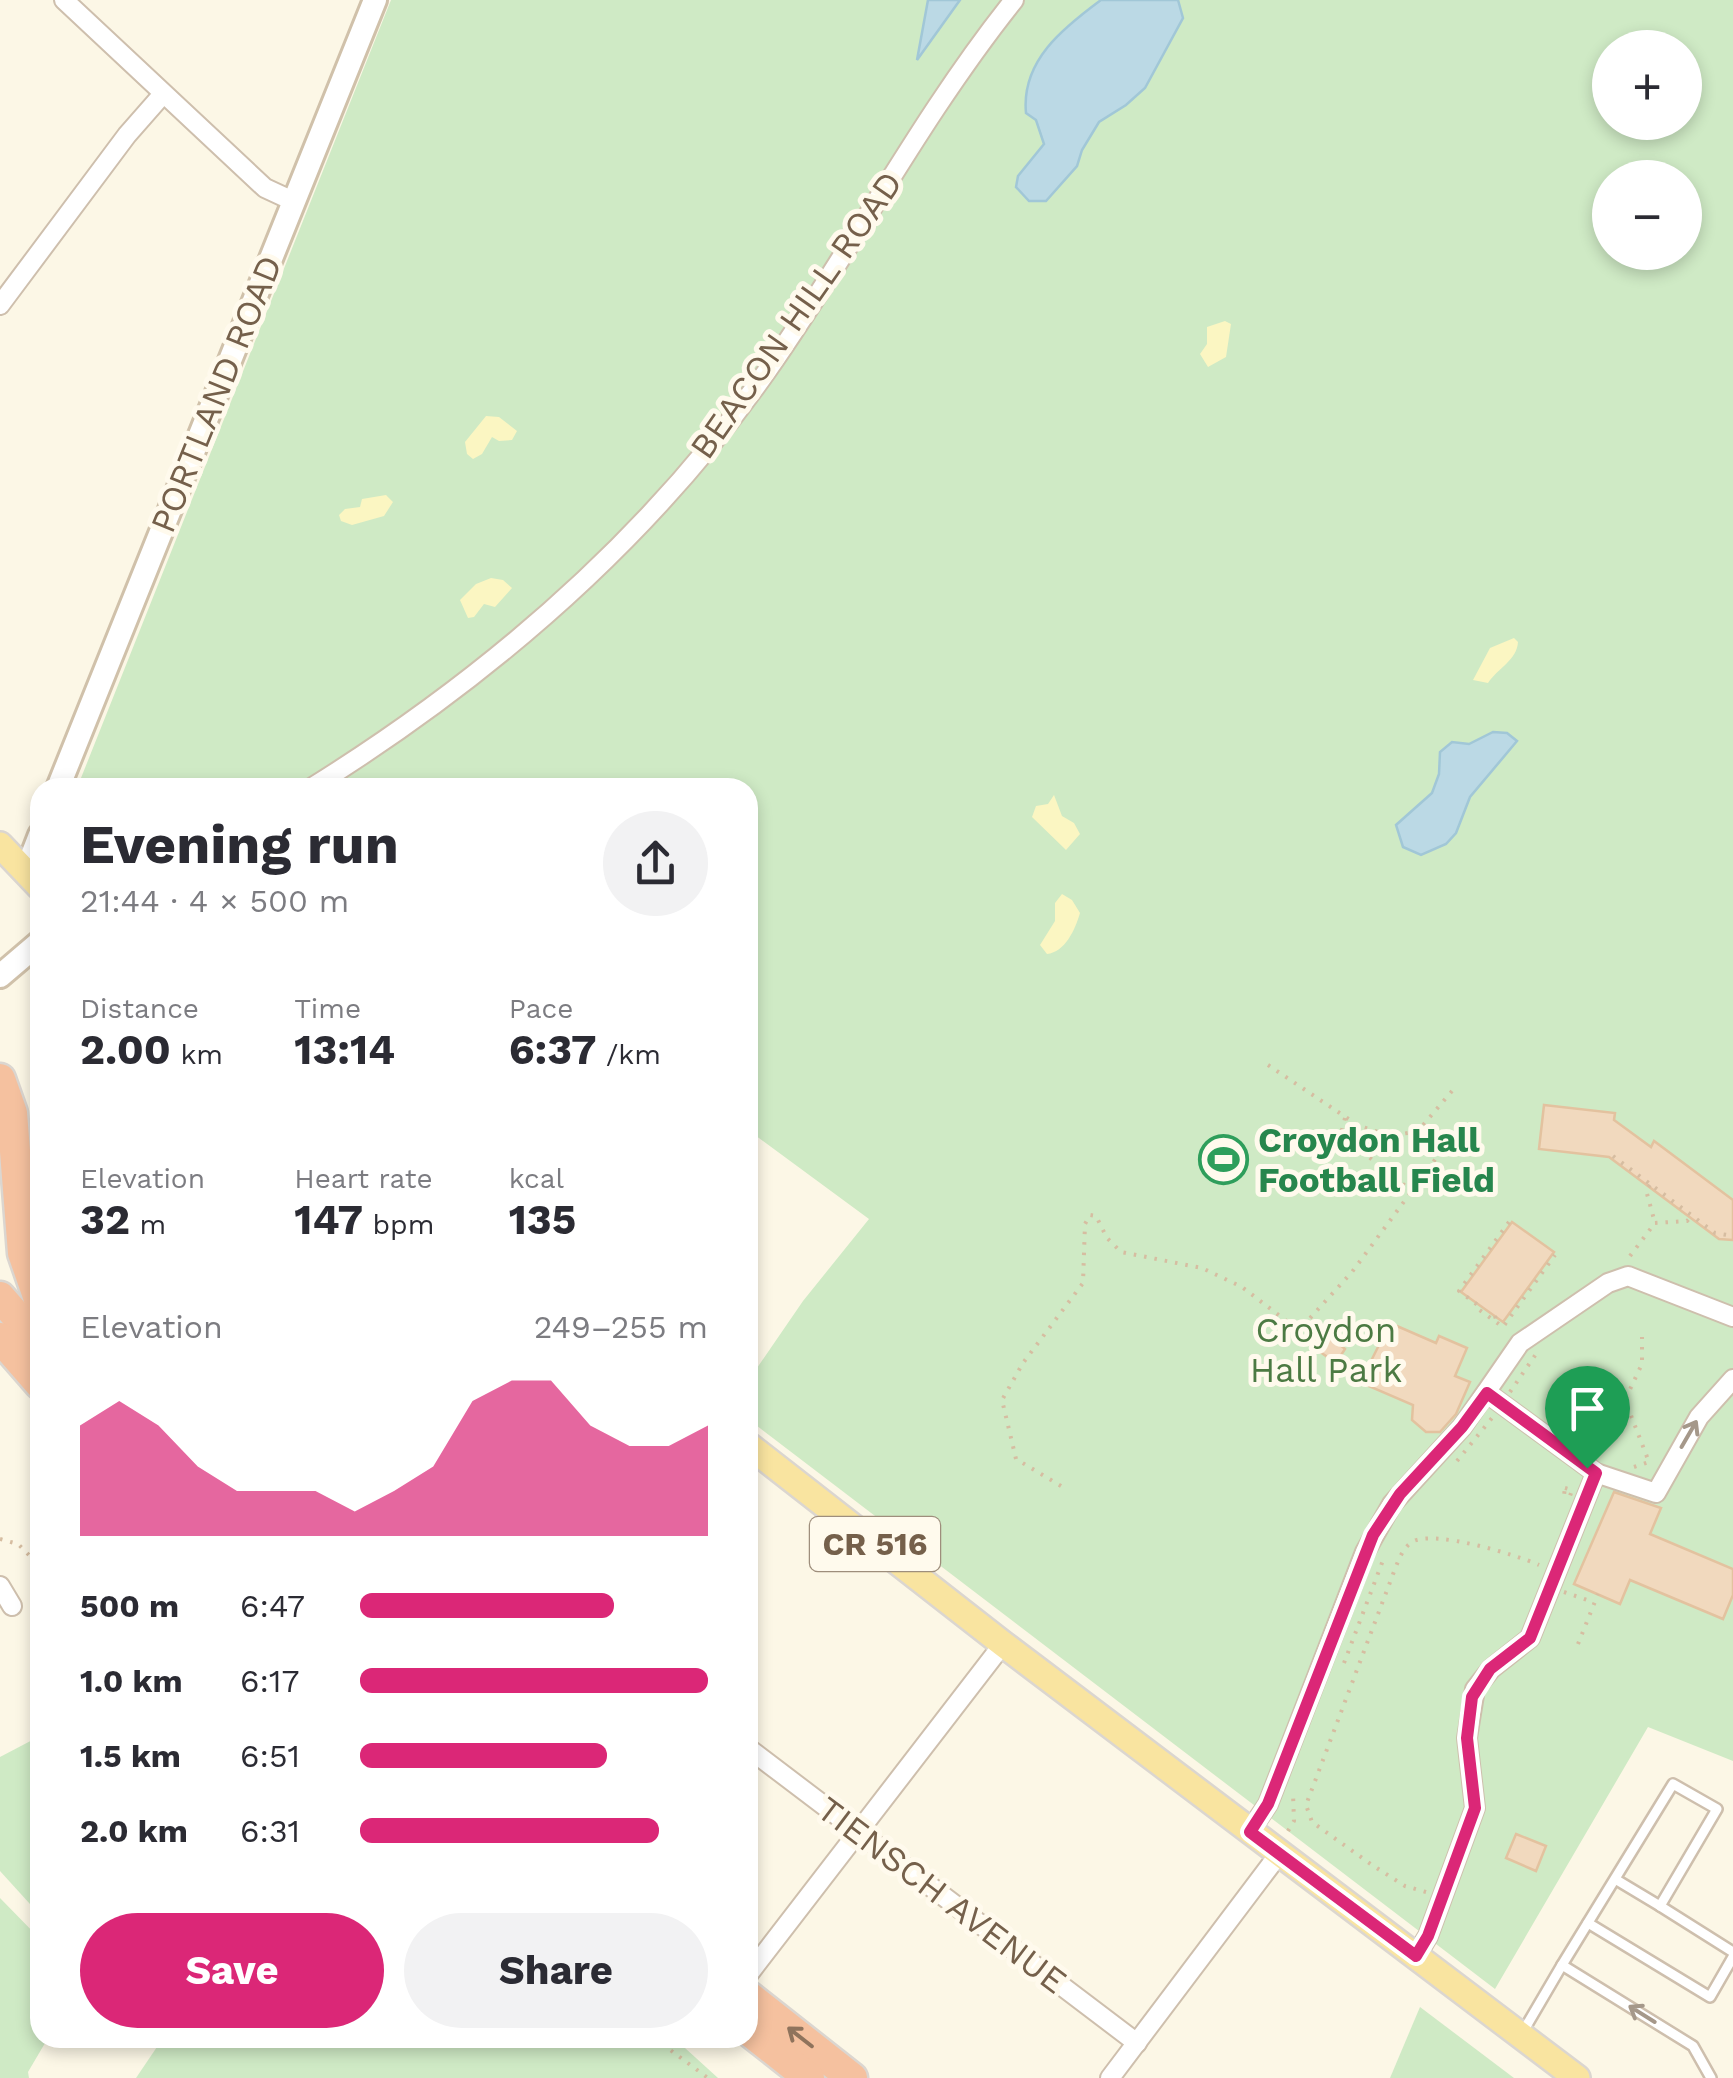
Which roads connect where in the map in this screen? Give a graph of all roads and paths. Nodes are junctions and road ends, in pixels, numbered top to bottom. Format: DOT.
graph roads {
  1 [pos="64,0"];
  2 [pos="375,0"];
  3 [pos="1014,0"];
  4 [pos="162,94"];
  5 [pos="293,201"];
  6 [pos="0,305"];
  7 [pos="62,778"];
  8 [pos="326,778"];
  9 [pos="0,845"];
  10 [pos="30,876"];
  11 [pos="30,950"];
  12 [pos="0,976"];
  13 [pos="1268,1066"];
  14 [pos="0,1079"];
  15 [pos="1452,1091"];
  16 [pos="1345,1118"];
  17 [pos="1460,1134"];
  18 [pos="1612,1156"];
  19 [pos="1650,1185"];
  20 [pos="1413,1192"];
  21 [pos="1692,1216"];
  22 [pos="1509,1222"];
  23 [pos="1655,1223"];
  24 [pos="1733,1236"];
  25 [pos="1555,1255"];
  26 [pos="1630,1256"];
  27 [pos="30,1275"];
  28 [pos="0,1297"];
  29 [pos="1495,1316"];
  30 [pos="1733,1317"];
  31 [pos="1498,1323"];
  32 [pos="30,1332"];
  33 [pos="1642,1336"];
  34 [pos="0,1338"];
  35 [pos="30,1372"];
  36 [pos="1585,1373"];
  37 [pos="1732,1380"];
  38 [pos="1487,1393"];
  39 [pos="1627,1394"];
  40 [pos="1498,1410"];
  41 [pos="758,1453"];
  42 [pos="1452,1466"];
  43 [pos="1626,1471"];
  44 [pos="1596,1473"];
  45 [pos="1061,1486"];
  46 [pos="0,1539"];
  47 [pos="1389,1546"];
  48 [pos="30,1556"];
  49 [pos="1552,1583"];
  50 [pos="0,1586"];
  51 [pos="1598,1594"];
  52 [pos="1594,1602"];
  53 [pos="12,1606"];
  54 [pos="1003,1644"];
  55 [pos="1578,1644"];
  56 [pos="1341,1669"];
  57 [pos="758,1756"];
  58 [pos="1294,1791"];
  59 [pos="858,1832"];
  60 [pos="1250,1832"];
  61 [pos="1282,1844"];
  62 [pos="1615,1879"];
  63 [pos="1446,1890"];
  64 [pos="1660,1906"];
  65 [pos="1588,1923"];
  66 [pos="1733,1952"];
  67 [pos="1416,1956"];
  68 [pos="758,1962"];
  69 [pos="1562,1965"];
  70 [pos="758,2004"];
  71 [pos="1520,2035"];
  72 [pos="758,2038"];
  73 [pos="1137,2042"];
  74 [pos="668,2048"];
  75 [pos="708,2078"];
  76 [pos="810,2078"];
  77 [pos="852,2078"];
  78 [pos="1110,2078"];
  79 [pos="1577,2078"];
  80 [pos="1711,2078"];
  1 -- 4 [label="street"];
  2 -- 5 [label="street, PORTLAND ROAD"];
  3 -- 8 [label="street, BEACON HILL ROAD"];
  4 -- 5 [label="street"];
  4 -- 6 [label="street"];
  5 -- 7 [label="street, PORTLAND ROAD"];
  9 -- 10 [label="main road"];
  11 -- 12 [label="street"];
  13 -- 16 [label="path"];
  14 -- 27 [label="highway"];
  15 -- 16 [label="path"];
  16 -- 20 [label="path"];
  17 -- 20 [label="path"];
  18 -- 19 [label="path"];
  19 -- 21 [label="path"];
  19 -- 23 [label="path"];
  20 -- 45 [label="path"];
  21 -- 23 [label="path"];
  21 -- 24 [label="path"];
  22 -- 31 [label="path"];
  23 -- 26 [label="path"];
  25 -- 31 [label="path"];
  28 -- 32 [label="highway"];
  29 -- 31 [label="path"];
  30 -- 38 [label="street"];
  33 -- 39 [label="path"];
  34 -- 35 [label="highway"];
  36 -- 39 [label="path"];
  44 -- 37 [label="street, one-way"];
  38 -- 44 [label="street"];
  38 -- 60 [label="street"];
  39 -- 43 [label="path"];
  40 -- 42 [label="path"];
  41 -- 54 [label="main road, CR 516"];
  44 -- 49 [label="street"];
  46 -- 48 [label="path"];
  47 -- 56 [label="path"];
  49 -- 52 [label="path"];
  49 -- 63 [label="street"];
  49 -- 63 [label="path"];
  50 -- 53 [label="street"];
  51 -- 52 [label="path"];
  52 -- 55 [label="path"];
  54 -- 59 [label="street"];
  54 -- 60 [label="main road, CR 516"];
  57 -- 59 [label="street, TIENSCH AVENUE"];
  58 -- 61 [label="path"];
  59 -- 68 [label="street"];
  59 -- 73 [label="street, TIENSCH AVENUE"];
  60 -- 61 [label="main road, CR 516"];
  61 -- 67 [label="main road, CR 516"];
  61 -- 73 [label="street"];
  62 -- 64 [label="lane"];
  62 -- 64 [label="lane"];
  62 -- 65 [label="lane"];
  63 -- 67 [label="street"];
  64 -- 66 [label="lane"];
  65 -- 66 [label="lane"];
  65 -- 69 [label="lane"];
  67 -- 71 [label="main road, CR 516"];
  69 -- 71 [label="lane"];
  80 -- 69 [label="lane, one-way"];
  77 -- 70 [label="highway, one-way"];
  71 -- 79 [label="main road, CR 516"];
  72 -- 76 [label="highway"];
  73 -- 78 [label="street"];
  74 -- 75 [label="path"];
}
